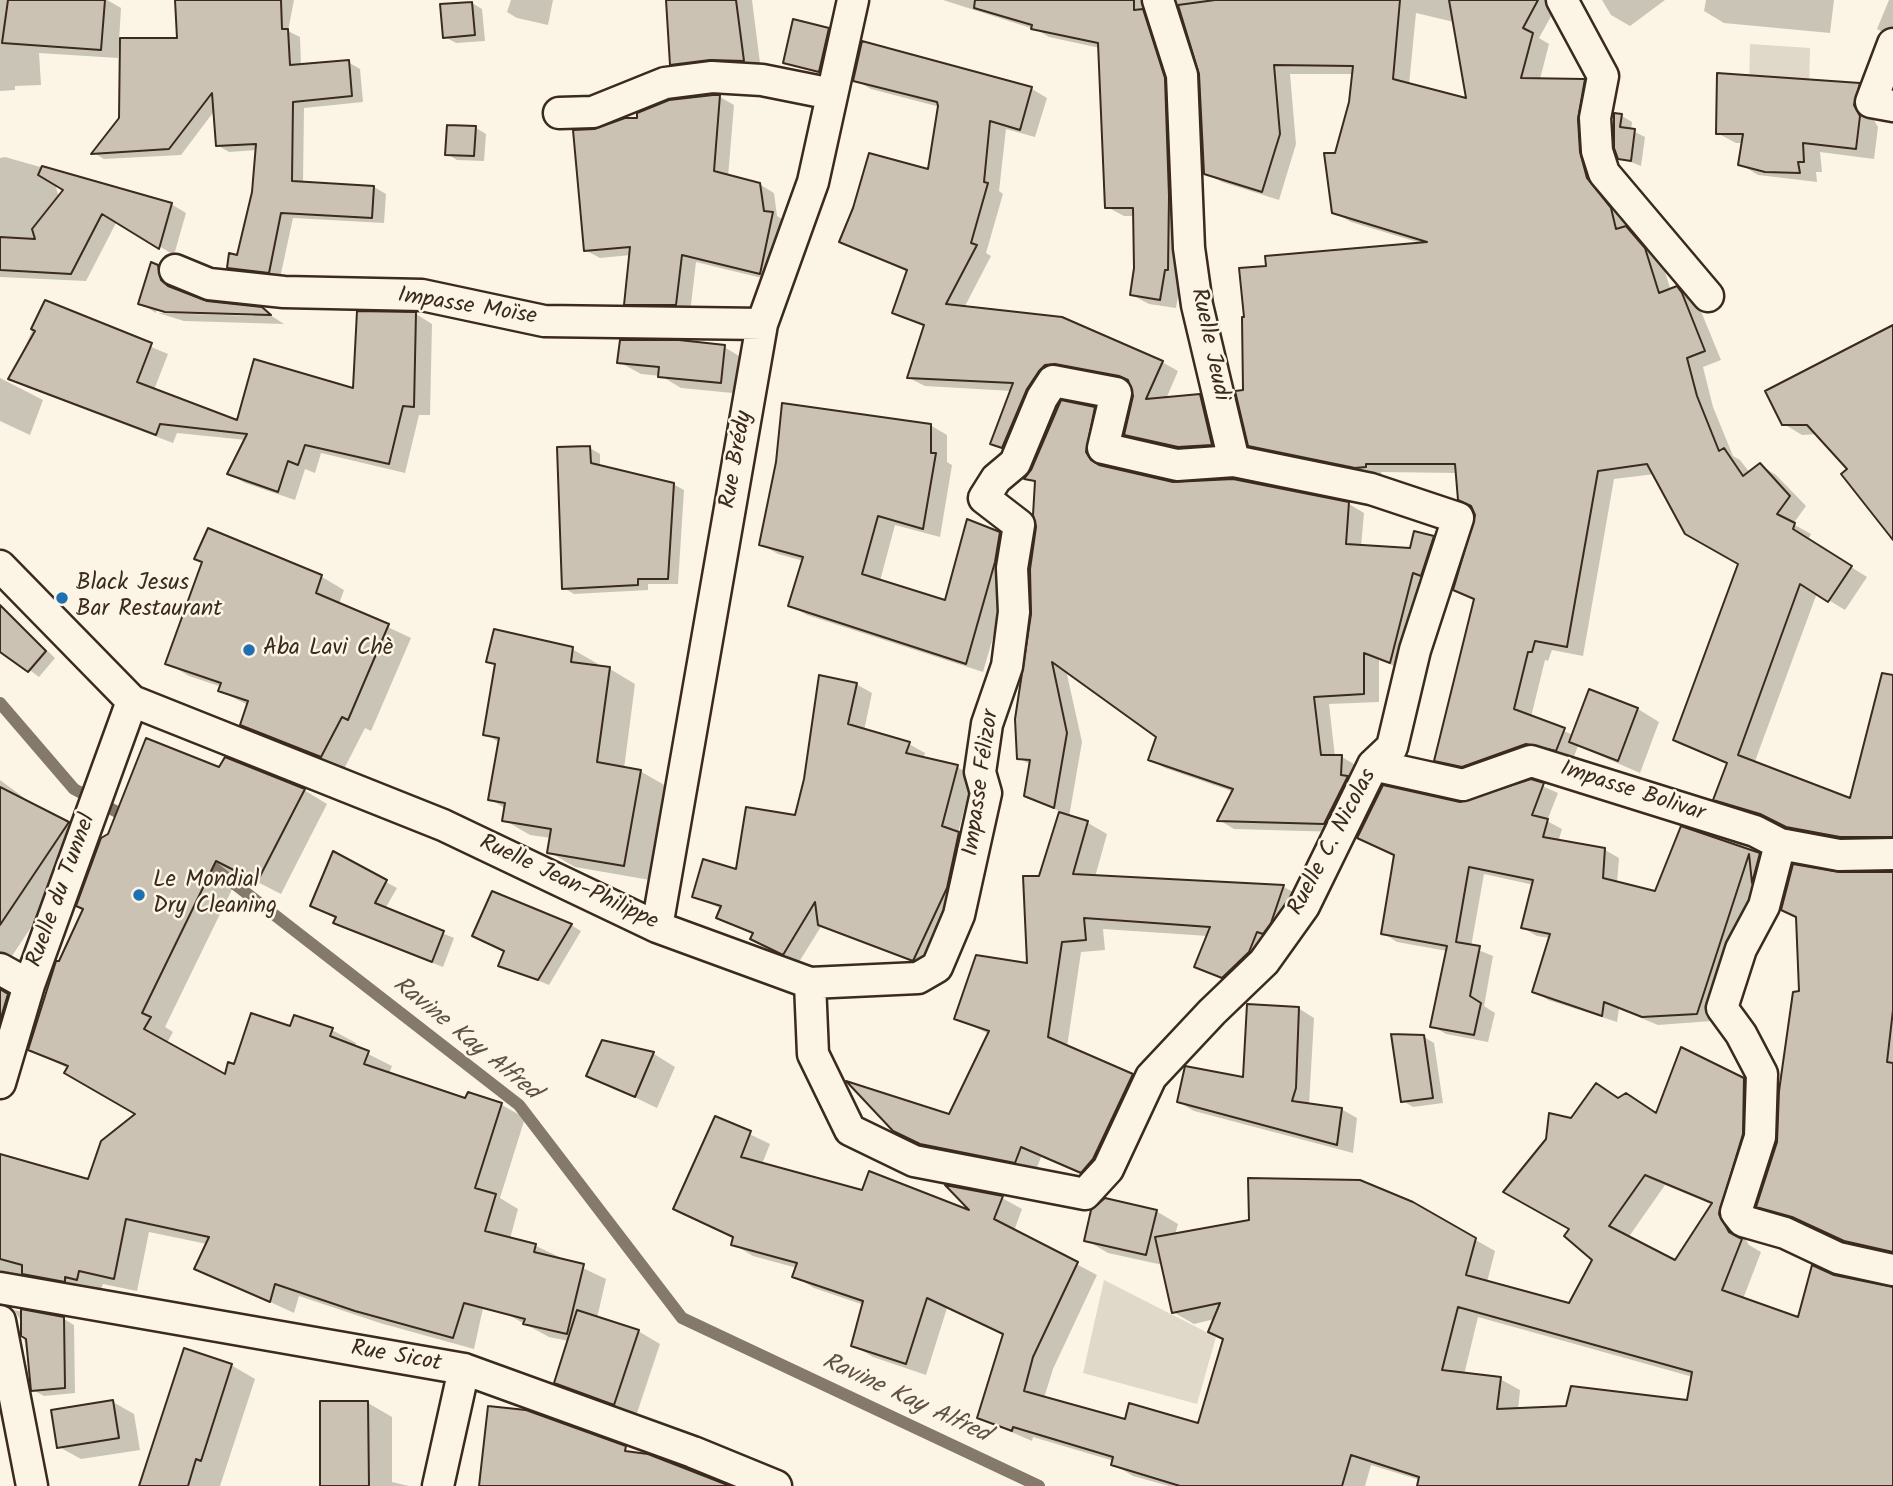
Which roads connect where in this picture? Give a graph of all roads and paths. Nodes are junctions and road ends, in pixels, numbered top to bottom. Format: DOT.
graph roads {
  1 [pos="853,0"];
  2 [pos="1158,0"];
  3 [pos="1562,0"];
  4 [pos="1893,44"];
  5 [pos="832,94"];
  6 [pos="1893,106"];
  7 [pos="559,113"];
  8 [pos="174,270"];
  9 [pos="1708,296"];
  10 [pos="762,324"];
  11 [pos="1234,461"];
  12 [pos="0,566"];
  13 [pos="132,701"];
  14 [pos="1373,765"];
  15 [pos="1780,844"];
  16 [pos="1893,854"];
  17 [pos="657,927"];
  18 [pos="0,969"];
  19 [pos="810,984"];
  20 [pos="29,985"];
  21 [pos="0,1083"];
  22 [pos="1893,1270"];
  23 [pos="0,1287"];
  24 [pos="0,1321"];
  25 [pos="464,1369"];
  26 [pos="32,1486"];
  27 [pos="438,1486"];
  28 [pos="776,1486"];
  1 -- 5 [label="street, Rue Brédy"];
  2 -- 11 [label="street, Ruelle Jeudi"];
  3 -- 9 [label="street"];
  4 -- 6 [label="street"];
  5 -- 7 [label="street"];
  5 -- 10 [label="street, Rue Brédy"];
  8 -- 10 [label="street, Impasse Moïse"];
  10 -- 17 [label="street, Rue Brédy"];
  11 -- 14 [label="street, Ruelle C. Nicolas"];
  11 -- 19 [label="street, Impasse Félizor"];
  12 -- 13 [label="street, Ruelle Jean-Philippe"];
  13 -- 17 [label="street, Ruelle Jean-Philippe"];
  13 -- 20 [label="street, Ruelle du Tunnel"];
  14 -- 15 [label="street, Impasse Bolivar"];
  14 -- 19 [label="street, Ruelle C. Nicolas"];
  15 -- 16 [label="street, Impasse Bolivar"];
  15 -- 22 [label="street"];
  17 -- 19 [label="street, Ruelle Jean-Philippe"];
  18 -- 20 [label="street"];
  20 -- 21 [label="street, Ruelle du Tunnel"];
  23 -- 25 [label="street, Rue Sicot"];
  24 -- 26 [label="street"];
  25 -- 27 [label="street"];
  25 -- 28 [label="street, Rue Sicot"];
}
